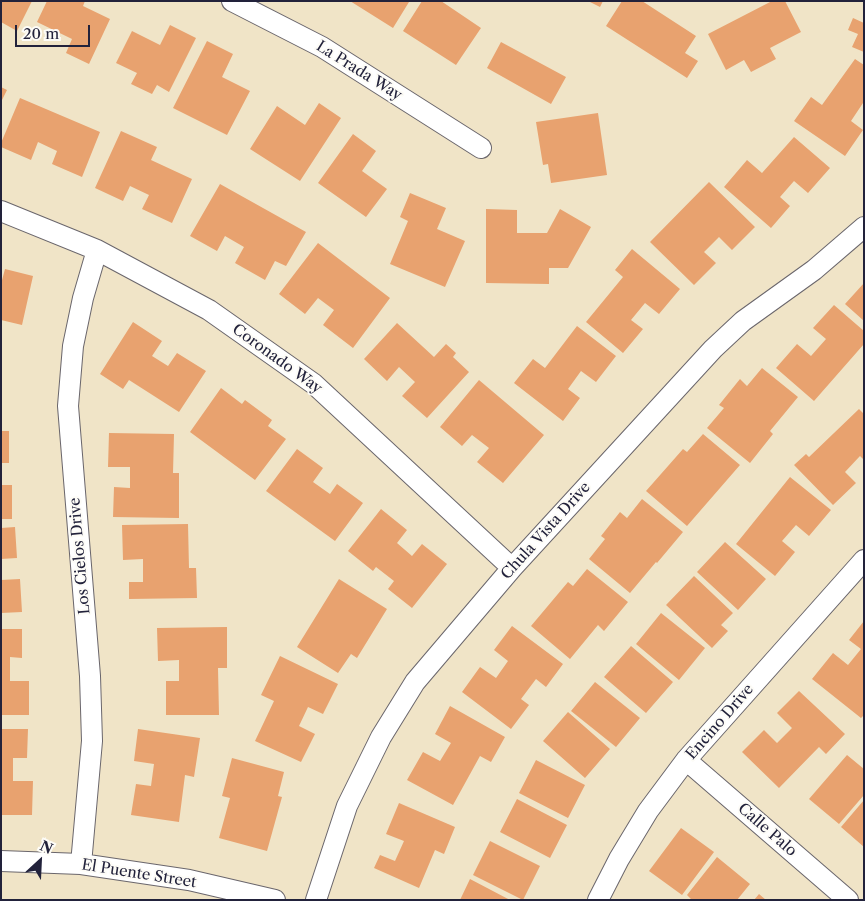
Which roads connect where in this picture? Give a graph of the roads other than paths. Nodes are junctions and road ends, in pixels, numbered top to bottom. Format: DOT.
graph roads {
  1 [pos="232,1"];
  2 [pos="481,148"];
  3 [pos="1,212"];
  4 [pos="864,227"];
  5 [pos="97,250"];
  6 [pos="864,560"];
  7 [pos="512,568"];
  8 [pos="686,760"];
  9 [pos="1,861"];
  10 [pos="81,864"];
  11 [pos="275,900"];
  12 [pos="316,900"];
  13 [pos="598,900"];
  14 [pos="848,900"];
  1 -- 2 [label="street, La Prada Way"];
  3 -- 5 [label="street, Coronado Way"];
  4 -- 7 [label="street, Chula Vista Drive"];
  5 -- 7 [label="street, Coronado Way"];
  5 -- 10 [label="street, Los Cielos Drive"];
  6 -- 8 [label="street, Encino Drive"];
  7 -- 12 [label="street, Chula Vista Drive"];
  8 -- 13 [label="street, Encino Drive"];
  8 -- 14 [label="street, Calle Palo"];
  9 -- 10 [label="street, El Puente Street"];
  10 -- 11 [label="street, El Puente Street"];
}
